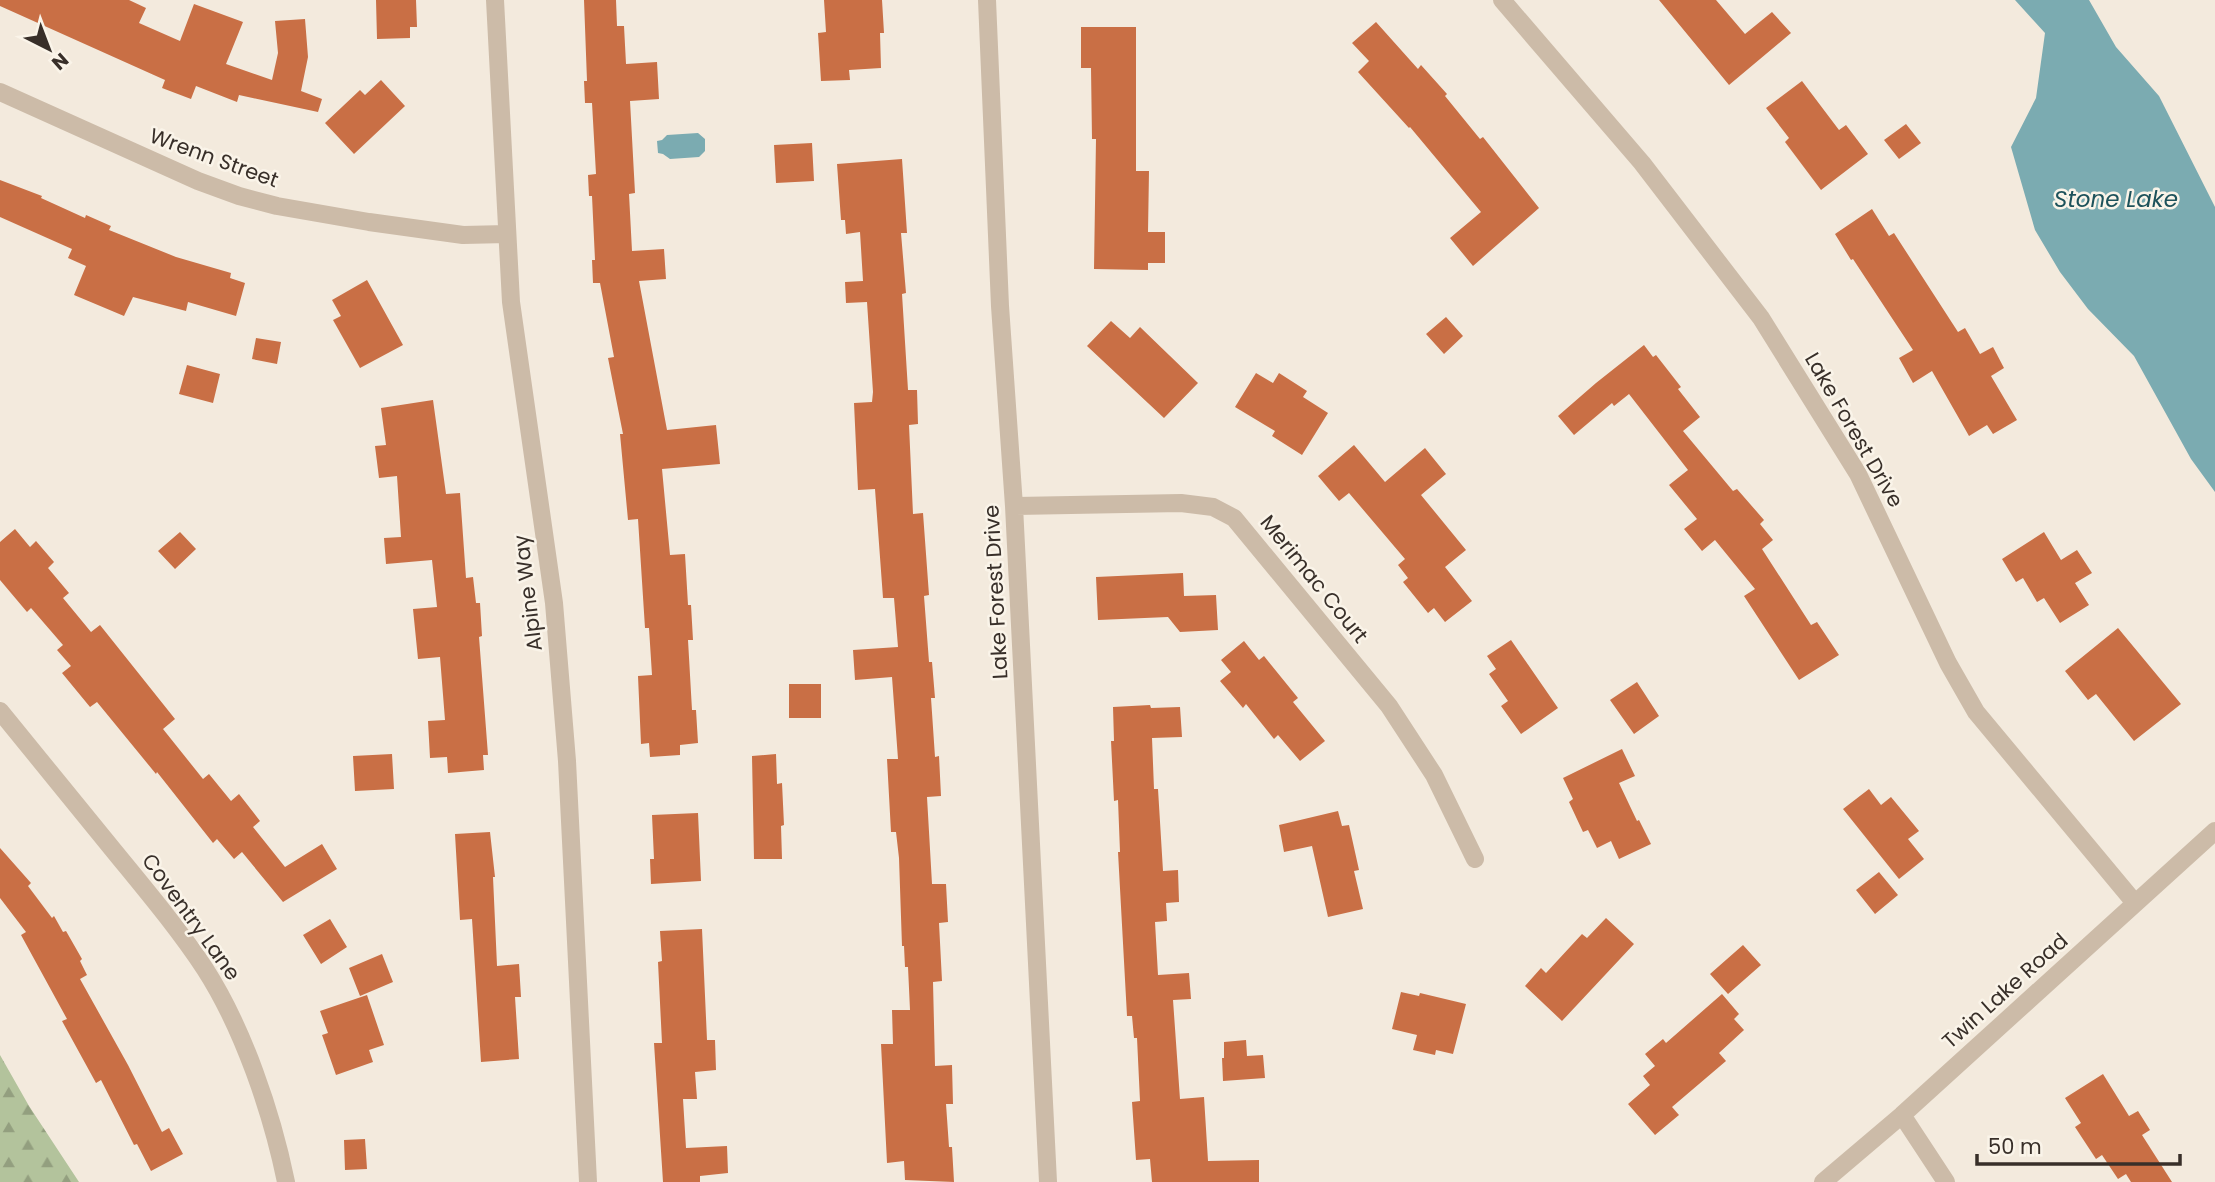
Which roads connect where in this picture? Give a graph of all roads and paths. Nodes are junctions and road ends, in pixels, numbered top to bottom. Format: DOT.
graph roads {
  1 [pos="495,0"];
  2 [pos="987,0"];
  3 [pos="1502,0"];
  4 [pos="0,92"];
  5 [pos="508,233"];
  6 [pos="1014,506"];
  7 [pos="0,711"];
  8 [pos="2215,831"];
  9 [pos="1475,859"];
  10 [pos="2135,903"];
  11 [pos="1902,1115"];
  12 [pos="286,1182"];
  13 [pos="588,1182"];
  14 [pos="1048,1182"];
  15 [pos="1823,1182"];
  16 [pos="1946,1182"];
  1 -- 5 [label="street, Alpine Way"];
  2 -- 6 [label="street, Lake Forest Drive"];
  3 -- 10 [label="street, Lake Forest Drive"];
  4 -- 5 [label="street, Wrenn Street"];
  5 -- 13 [label="street, Alpine Way"];
  6 -- 9 [label="street, Merimac Court"];
  6 -- 14 [label="street, Lake Forest Drive"];
  7 -- 12 [label="street, Coventry Lane"];
  8 -- 10 [label="street, Twin Lake Road"];
  10 -- 11 [label="street, Twin Lake Road"];
  11 -- 15 [label="street, Twin Lake Road"];
  11 -- 16 [label="street"];
}
